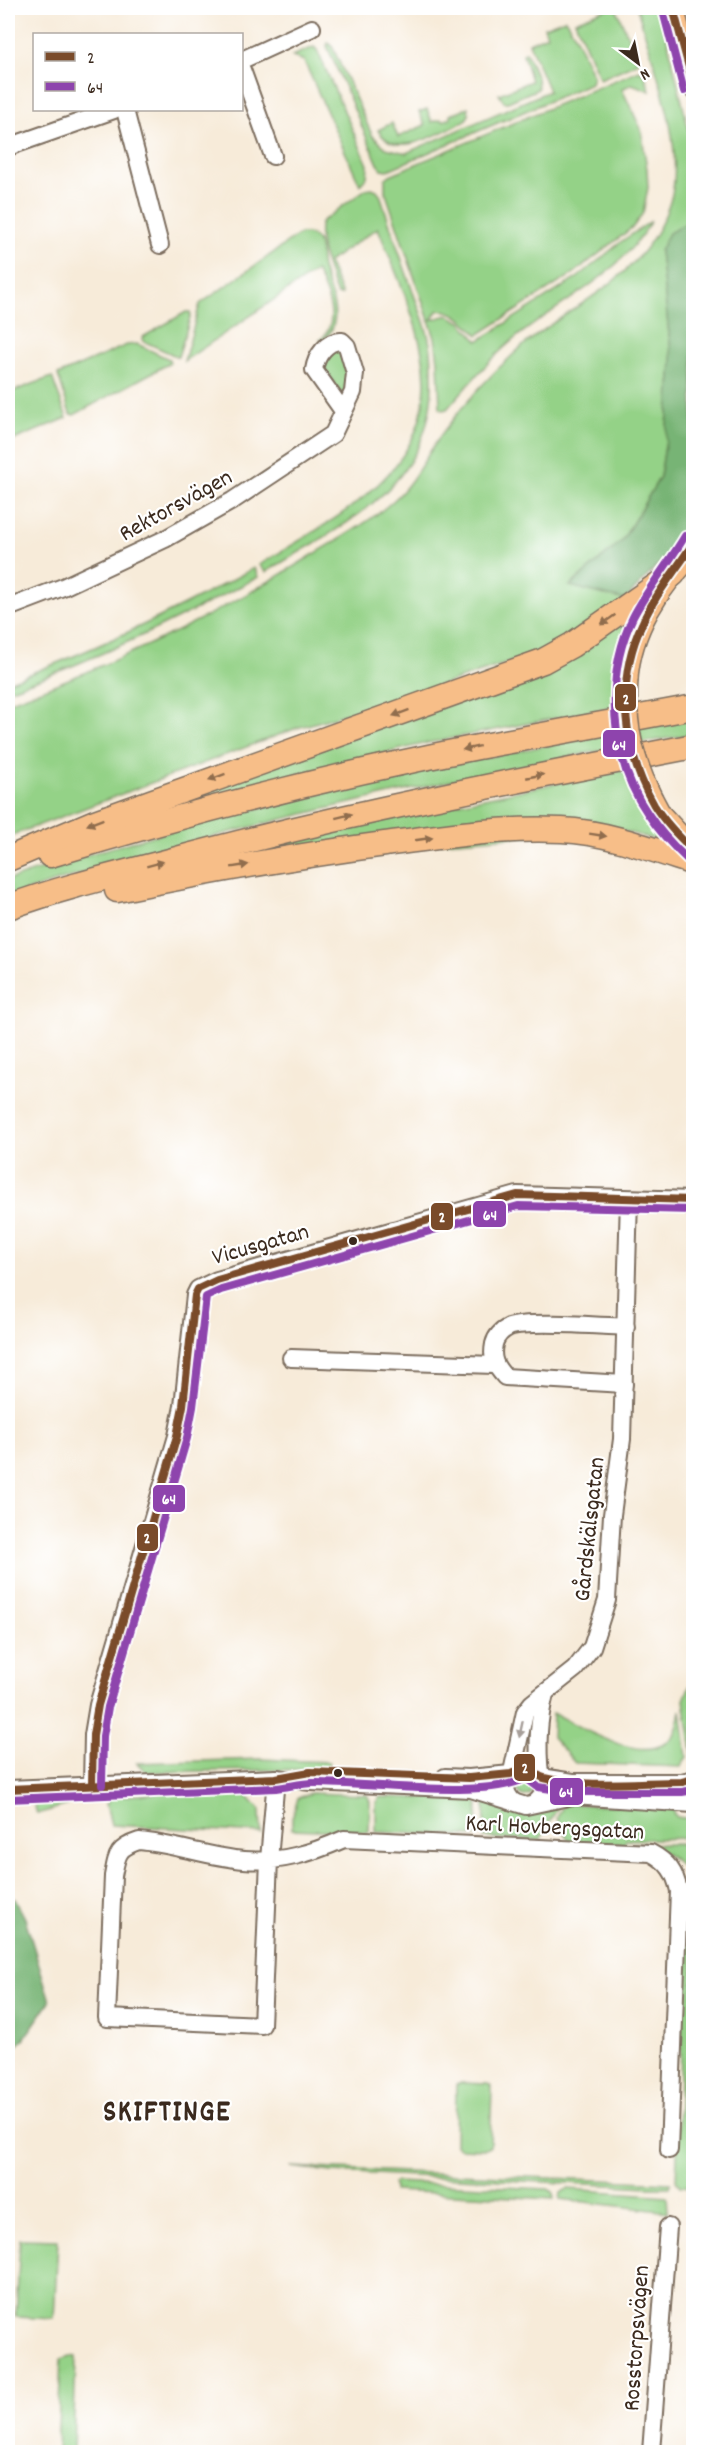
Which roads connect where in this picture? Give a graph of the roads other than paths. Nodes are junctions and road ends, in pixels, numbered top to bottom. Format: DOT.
graph roads {
  1 [pos="673,8"];
  2 [pos="312,28"];
  3 [pos="243,60"];
  4 [pos="243,72"];
  5 [pos="693,88"];
  6 [pos="111,111"];
  7 [pos="125,111"];
  8 [pos="8,147"];
  9 [pos="273,156"];
  10 [pos="160,244"];
  11 [pos="343,411"];
  12 [pos="693,541"];
  13 [pos="682,564"];
  14 [pos="8,608"];
  15 [pos="693,707"];
  16 [pos="693,746"];
  17 [pos="693,851"];
  18 [pos="8,859"];
  19 [pos="693,863"];
  20 [pos="8,868"];
  21 [pos="38,896"];
  22 [pos="8,907"];
  23 [pos="629,1199"];
  24 [pos="693,1200"];
  25 [pos="626,1327"];
  26 [pos="291,1358"];
  27 [pos="494,1365"];
  28 [pos="624,1384"];
  29 [pos="545,1694"];
  30 [pos="511,1773"];
  31 [pos="540,1775"];
  32 [pos="276,1778"];
  33 [pos="693,1779"];
  34 [pos="92,1785"];
  35 [pos="8,1789"];
  36 [pos="514,1802"];
  37 [pos="535,1803"];
  38 [pos="693,1804"];
  39 [pos="269,1860"];
  40 [pos="669,2150"];
  41 [pos="668,2227"];
  42 [pos="651,2452"];
  1 -- 5 [label="main road"];
  2 -- 3 [label="street"];
  4 -- 9 [label="street"];
  6 -- 8 [label="street"];
  7 -- 10 [label="street"];
  11 -- 14 [label="street, Rektorsvägen"];
  12 -- 13 [label="main road"];
  13 -- 17 [label="main road, bridge"];
  13 -- 18 [label="highway, one-way"];
  15 -- 20 [label="highway, one-way"];
  21 -- 16 [label="highway, one-way"];
  21 -- 19 [label="highway, one-way"];
  21 -- 22 [label="highway"];
  23 -- 24 [label="street, Vicusgatan"];
  23 -- 25 [label="street, Gårdskälsgatan"];
  23 -- 34 [label="street, Vicusgatan"];
  25 -- 27 [label="street"];
  25 -- 28 [label="street, Gårdskälsgatan"];
  26 -- 27 [label="street"];
  27 -- 28 [label="street"];
  28 -- 29 [label="street, Gårdskälsgatan"];
  29 -- 30 [label="street, Gårdskälsgatan, one-way"];
  29 -- 31 [label="street"];
  30 -- 31 [label="street"];
  30 -- 32 [label="street, Karl Hovbergsgatan"];
  30 -- 36 [label="street"];
  31 -- 33 [label="street, Karl Hovbergsgatan"];
  31 -- 37 [label="street"];
  32 -- 34 [label="street, Karl Hovbergsgatan"];
  32 -- 36 [label="street, Karl Hovbergsgatan"];
  32 -- 39 [label="street"];
  34 -- 35 [label="street, Karl Hovbergsgatan"];
  36 -- 37 [label="street"];
  37 -- 38 [label="street, Karl Hovbergsgatan"];
  39 -- 39 [label="street"];
  39 -- 40 [label="street, Karl Hovbergsgatan"];
  41 -- 42 [label="street, Rosstorpsvägen"];
}
